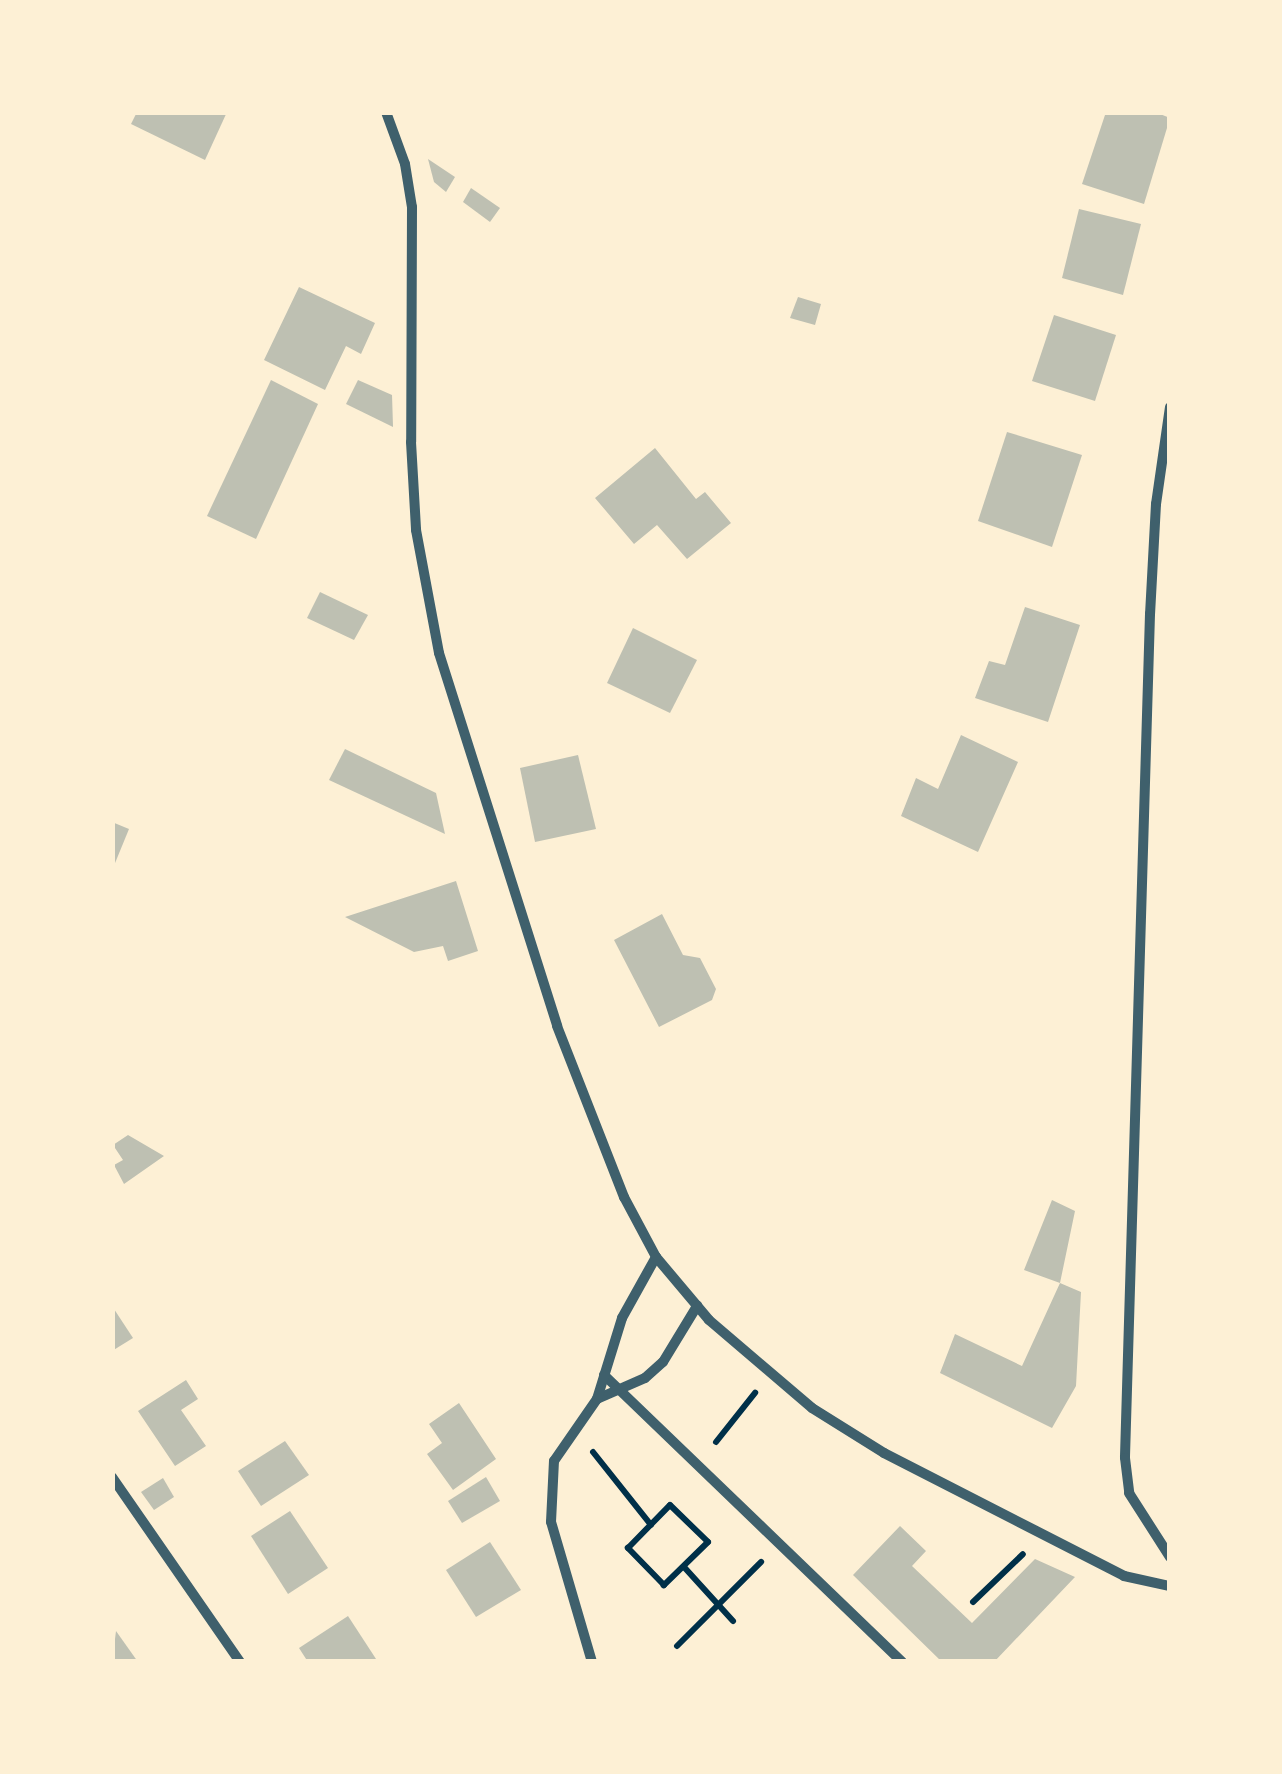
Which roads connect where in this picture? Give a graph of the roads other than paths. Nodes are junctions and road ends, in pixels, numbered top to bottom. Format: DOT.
graph roads {
  1 [pos="386,112"];
  2 [pos="1170,408"];
  3 [pos="656,1257"];
  4 [pos="697,1306"];
  5 [pos="604,1374"];
  6 [pos="622,1389"];
  7 [pos="597,1399"];
  8 [pos="112,1476"];
  9 [pos="1170,1558"];
  10 [pos="1168,1580"];
  11 [pos="240,1662"];
  12 [pos="592,1662"];
  13 [pos="902,1662"];
  1 -- 3 [label="street"];
  2 -- 9 [label="street"];
  3 -- 4 [label="street"];
  3 -- 5 [label="street"];
  4 -- 6 [label="street"];
  4 -- 10 [label="street"];
  5 -- 6 [label="street"];
  5 -- 7 [label="street"];
  6 -- 7 [label="street"];
  6 -- 13 [label="street"];
  7 -- 12 [label="street"];
  8 -- 11 [label="street"];
}
